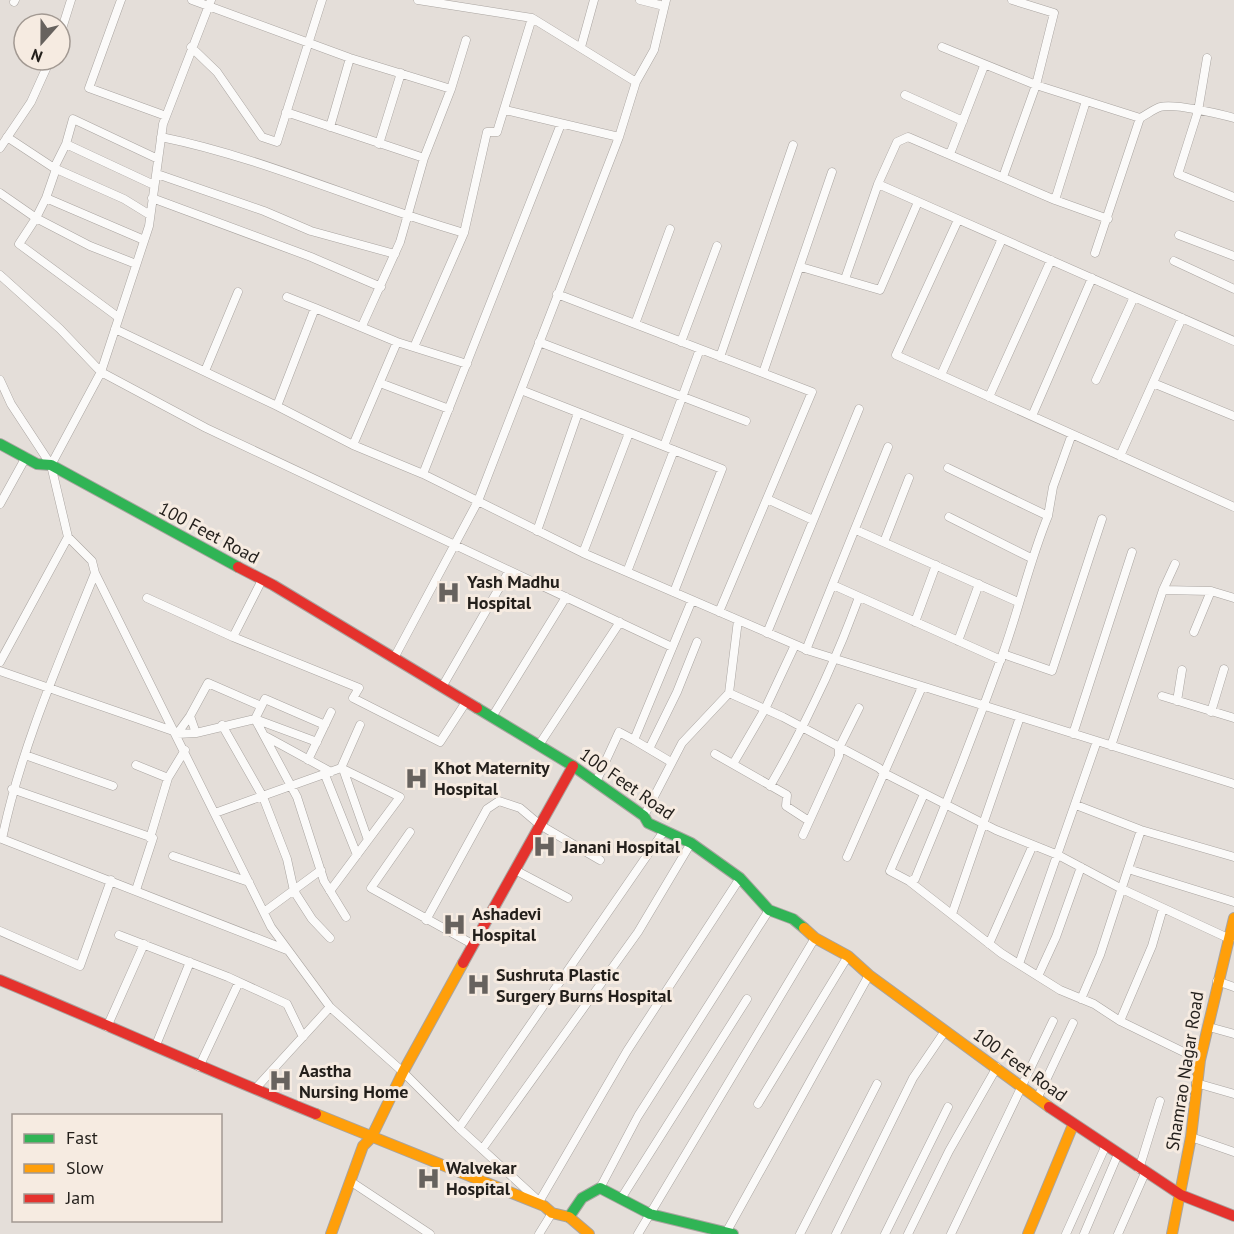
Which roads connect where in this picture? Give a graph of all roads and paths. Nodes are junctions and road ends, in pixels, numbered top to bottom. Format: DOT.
graph roads {
  1 [pos="121,0"];
  2 [pos="192,0"];
  3 [pos="322,0"];
  4 [pos="418,0"];
  5 [pos="594,0"];
  6 [pos="640,0"];
  7 [pos="1012,0"];
  8 [pos="665,3"];
  9 [pos="211,4"];
  10 [pos="532,18"];
  11 [pos="466,40"];
  12 [pos="310,43"];
  13 [pos="191,47"];
  14 [pos="942,47"];
  15 [pos="581,48"];
  16 [pos="1207,57"];
  17 [pos="350,58"];
  18 [pos="984,66"];
  19 [pos="45,72"];
  20 [pos="401,73"];
  21 [pos="636,82"];
  22 [pos="1036,85"];
  23 [pos="451,89"];
  24 [pos="905,94"];
  25 [pos="1086,100"];
  26 [pos="505,110"];
  27 [pos="1198,111"];
  28 [pos="286,112"];
  29 [pos="166,116"];
  30 [pos="1140,118"];
  31 [pos="1234,118"];
  32 [pos="963,121"];
  33 [pos="561,124"];
  34 [pos="330,127"];
  35 [pos="7,137"];
  36 [pos="161,137"];
  37 [pos="619,137"];
  38 [pos="66,144"];
  39 [pos="379,144"];
  40 [pos="793,145"];
  41 [pos="0,148"];
  42 [pos="950,154"];
  43 [pos="424,158"];
  44 [pos="158,159"];
  45 [pos="55,169"];
  46 [pos="832,172"];
  47 [pos="157,174"];
  48 [pos="1004,177"];
  49 [pos="878,184"];
  50 [pos="154,185"];
  51 [pos="0,193"];
  52 [pos="1234,197"];
  53 [pos="46,198"];
  54 [pos="152,198"];
  55 [pos="1055,200"];
  56 [pos="918,202"];
  57 [pos="150,215"];
  58 [pos="408,217"];
  59 [pos="36,218"];
  60 [pos="958,219"];
  61 [pos="1108,219"];
  62 [pos="669,228"];
  63 [pos="464,233"];
  64 [pos="1179,235"];
  65 [pos="1002,239"];
  66 [pos="144,240"];
  67 [pos="717,246"];
  68 [pos="1095,253"];
  69 [pos="394,255"];
  70 [pos="1234,256"];
  71 [pos="1051,260"];
  72 [pos="1174,261"];
  73 [pos="136,264"];
  74 [pos="801,267"];
  75 [pos="0,274"];
  76 [pos="1092,278"];
  77 [pos="845,279"];
  78 [pos="381,287"];
  79 [pos="1234,289"];
  80 [pos="238,292"];
  81 [pos="557,294"];
  82 [pos="287,297"];
  83 [pos="1134,297"];
  84 [pos="315,308"];
  85 [pos="118,317"];
  86 [pos="1182,318"];
  87 [pos="635,324"];
  88 [pos="362,326"];
  89 [pos="115,329"];
  90 [pos="1234,341"];
  91 [pos="397,342"];
  92 [pos="539,342"];
  93 [pos="681,342"];
  94 [pos="414,347"];
  95 [pos="700,349"];
  96 [pos="720,357"];
  97 [pos="466,364"];
  98 [pos="205,371"];
  99 [pos="100,372"];
  100 [pos="763,373"];
  101 [pos="941,375"];
  102 [pos="0,380"];
  103 [pos="1096,380"];
  104 [pos="380,382"];
  105 [pos="1153,383"];
  106 [pos="521,390"];
  107 [pos="682,397"];
  108 [pos="989,397"];
  109 [pos="277,406"];
  110 [pos="449,409"];
  111 [pos="859,409"];
  112 [pos="578,412"];
  113 [pos="1032,416"];
  114 [pos="1234,416"];
  115 [pos="746,421"];
  116 [pos="629,433"];
  117 [pos="1072,434"];
  118 [pos="0,444"];
  119 [pos="353,446"];
  120 [pos="664,447"];
  121 [pos="888,447"];
  122 [pos="674,450"];
  123 [pos="1120,456"];
  124 [pos="26,457"];
  125 [pos="51,465"];
  126 [pos="948,468"];
  127 [pos="423,474"];
  128 [pos="909,478"];
  129 [pos="767,499"];
  130 [pos="478,501"];
  131 [pos="0,504"];
  132 [pos="1234,507"];
  133 [pos="1048,516"];
  134 [pos="949,517"];
  135 [pos="1102,519"];
  136 [pos="813,520"];
  137 [pos="856,530"];
  138 [pos="537,531"];
  139 [pos="68,537"];
  140 [pos="884,542"];
  141 [pos="455,547"];
  142 [pos="1132,552"];
  143 [pos="583,553"];
  144 [pos="1031,558"];
  145 [pos="1175,564"];
  146 [pos="936,565"];
  147 [pos="509,571"];
  148 [pos="627,572"];
  149 [pos="95,573"];
  150 [pos="262,580"];
  151 [pos="979,584"];
  152 [pos="833,585"];
  153 [pos="1163,590"];
  154 [pos="1211,591"];
  155 [pos="674,592"];
  156 [pos="566,597"];
  157 [pos="859,597"];
  158 [pos="147,598"];
  159 [pos="1234,598"];
  160 [pos="692,600"];
  161 [pos="1018,602"];
  162 [pos="719,612"];
  163 [pos="738,620"];
  164 [pos="620,622"];
  165 [pos="915,622"];
  166 [pos="1194,632"];
  167 [pos="767,633"];
  168 [pos="233,637"];
  169 [pos="958,641"];
  170 [pos="697,642"];
  171 [pos="795,645"];
  172 [pos="672,647"];
  173 [pos="806,650"];
  174 [pos="1002,657"];
  175 [pos="394,658"];
  176 [pos="836,659"];
  177 [pos="0,662"];
  178 [pos="1224,669"];
  179 [pos="1182,670"];
  180 [pos="0,671"];
  181 [pos="48,687"];
  182 [pos="442,687"];
  183 [pos="922,687"];
  184 [pos="729,693"];
  185 [pos="1162,696"];
  186 [pos="1177,701"];
  187 [pos="466,702"];
  188 [pos="261,706"];
  189 [pos="983,706"];
  190 [pos="859,708"];
  191 [pos="765,709"];
  192 [pos="331,712"];
  193 [pos="1211,712"];
  194 [pos="190,716"];
  195 [pos="492,717"];
  196 [pos="1020,717"];
  197 [pos="1234,718"];
  198 [pos="255,719"];
  199 [pos="222,725"];
  200 [pos="325,725"];
  201 [pos="360,725"];
  202 [pos="804,729"];
  203 [pos="176,733"];
  204 [pos="196,733"];
  205 [pos="1073,734"];
  206 [pos="266,736"];
  207 [pos="634,740"];
  208 [pos="1097,741"];
  209 [pos="317,742"];
  210 [pos="539,745"];
  211 [pos="1111,746"];
  212 [pos="839,748"];
  213 [pos="649,749"];
  214 [pos="185,750"];
  215 [pos="715,754"];
  216 [pos="25,755"];
  217 [pos="308,760"];
  218 [pos="672,762"];
  219 [pos="733,764"];
  220 [pos="136,765"];
  221 [pos="573,766"];
  222 [pos="342,768"];
  223 [pos="884,773"];
  224 [pos="328,774"];
  225 [pos="168,778"];
  226 [pos="596,782"];
  227 [pos="1234,784"];
  228 [pos="113,786"];
  229 [pos="770,786"];
  230 [pos="291,788"];
  231 [pos="12,789"];
  232 [pos="924,794"];
  233 [pos="263,797"];
  234 [pos="946,805"];
  235 [pos="1076,805"];
  236 [pos="215,813"];
  237 [pos="644,816"];
  238 [pos="809,821"];
  239 [pos="984,824"];
  240 [pos="540,825"];
  241 [pos="1141,830"];
  242 [pos="664,831"];
  243 [pos="410,832"];
  244 [pos="803,835"];
  245 [pos="150,838"];
  246 [pos="368,840"];
  247 [pos="691,843"];
  248 [pos="1033,845"];
  249 [pos="357,855"];
  250 [pos="1058,855"];
  251 [pos="173,856"];
  252 [pos="847,857"];
  253 [pos="1234,857"];
  254 [pos="600,860"];
  255 [pos="1081,867"];
  256 [pos="1128,869"];
  257 [pos="321,870"];
  258 [pos="515,870"];
  259 [pos="740,878"];
  260 [pos="111,880"];
  261 [pos="909,881"];
  262 [pos="249,882"];
  263 [pos="136,890"];
  264 [pos="1122,890"];
  265 [pos="294,891"];
  266 [pos="330,891"];
  267 [pos="568,898"];
  268 [pos="1234,902"];
  269 [pos="1163,908"];
  270 [pos="769,910"];
  271 [pos="264,912"];
  272 [pos="952,914"];
  273 [pos="346,917"];
  274 [pos="1234,918"];
  275 [pos="426,920"];
  276 [pos="0,931"];
  277 [pos="1232,934"];
  278 [pos="119,935"];
  279 [pos="330,938"];
  280 [pos="815,938"];
  281 [pos="144,944"];
  282 [pos="989,944"];
  283 [pos="474,945"];
  284 [pos="288,951"];
  285 [pos="848,956"];
  286 [pos="190,962"];
  287 [pos="1019,964"];
  288 [pos="869,975"];
  289 [pos="1038,976"];
  290 [pos="0,980"];
  291 [pos="1217,981"];
  292 [pos="239,982"];
  293 [pos="1234,987"];
  294 [pos="747,999"];
  295 [pos="1081,999"];
  296 [pos="330,1007"];
  297 [pos="1053,1021"];
  298 [pos="1120,1021"];
  299 [pos="1073,1023"];
  300 [pos="107,1027"];
  301 [pos="1209,1027"];
  302 [pos="945,1031"];
  303 [pos="1234,1034"];
  304 [pos="303,1037"];
  305 [pos="156,1045"];
  306 [pos="1200,1060"];
  307 [pos="200,1067"];
  308 [pos="997,1068"];
  309 [pos="403,1072"];
  310 [pos="1196,1083"];
  311 [pos="877,1084"];
  312 [pos="1022,1086"];
  313 [pos="256,1088"];
  314 [pos="1234,1094"];
  315 [pos="1038,1097"];
  316 [pos="1160,1101"];
  317 [pos="758,1104"];
  318 [pos="948,1107"];
  319 [pos="1072,1125"];
  320 [pos="459,1128"];
  321 [pos="1191,1137"];
  322 [pos="371,1138"];
  323 [pos="1106,1145"];
  324 [pos="483,1148"];
  325 [pos="1234,1152"];
  326 [pos="1119,1154"];
  327 [pos="1142,1171"];
  328 [pos="350,1181"];
  329 [pos="600,1188"];
  330 [pos="1181,1195"];
  331 [pos="622,1197"];
  332 [pos="545,1207"];
  333 [pos="650,1214"];
  334 [pos="1234,1216"];
  335 [pos="569,1217"];
  336 [pos="730,1233"];
  337 [pos="331,1234"];
  338 [pos="430,1234"];
  339 [pos="539,1234"];
  340 [pos="589,1234"];
  341 [pos="638,1234"];
  342 [pos="800,1234"];
  343 [pos="836,1234"];
  344 [pos="885,1234"];
  345 [pos="908,1234"];
  346 [pos="951,1234"];
  347 [pos="1028,1234"];
  348 [pos="1066,1234"];
  349 [pos="1084,1234"];
  350 [pos="1118,1234"];
  351 [pos="1172,1234"];
  1 -- 29 [label="street"];
  2 -- 9 [label="street"];
  3 -- 12 [label="street"];
  4 -- 10 [label="street"];
  5 -- 15 [label="street"];
  6 -- 8 [label="street"];
  7 -- 22 [label="street"];
  8 -- 21 [label="street"];
  9 -- 12 [label="street"];
  9 -- 13 [label="street"];
  10 -- 15 [label="street"];
  10 -- 26 [label="street"];
  11 -- 23 [label="street"];
  12 -- 17 [label="street"];
  12 -- 28 [label="street"];
  13 -- 28 [label="street"];
  13 -- 29 [label="street"];
  14 -- 18 [label="street"];
  15 -- 21 [label="street"];
  16 -- 27 [label="street"];
  17 -- 20 [label="street"];
  17 -- 34 [label="street"];
  18 -- 22 [label="street"];
  18 -- 32 [label="street"];
  19 -- 35 [label="street"];
  20 -- 23 [label="street"];
  20 -- 39 [label="street"];
  21 -- 37 [label="street"];
  22 -- 25 [label="street"];
  22 -- 48 [label="street"];
  23 -- 43 [label="street"];
  24 -- 32 [label="street"];
  25 -- 30 [label="street"];
  25 -- 55 [label="street"];
  26 -- 33 [label="street"];
  26 -- 63 [label="street"];
  27 -- 30 [label="street"];
  27 -- 31 [label="street"];
  27 -- 52 [label="street"];
  28 -- 34 [label="street"];
  29 -- 36 [label="street"];
  30 -- 61 [label="street"];
  32 -- 42 [label="street"];
  33 -- 37 [label="street"];
  33 -- 97 [label="street"];
  34 -- 39 [label="street"];
  35 -- 41 [label="street"];
  35 -- 45 [label="street"];
  36 -- 44 [label="street"];
  36 -- 58 [label="street"];
  37 -- 81 [label="street"];
  38 -- 44 [label="street"];
  38 -- 45 [label="street"];
  38 -- 50 [label="street"];
  39 -- 43 [label="street"];
  40 -- 96 [label="street"];
  42 -- 48 [label="street"];
  42 -- 49 [label="street"];
  43 -- 58 [label="street"];
  44 -- 47 [label="street"];
  45 -- 53 [label="street"];
  45 -- 57 [label="street"];
  46 -- 74 [label="street"];
  47 -- 50 [label="street"];
  47 -- 69 [label="street"];
  48 -- 55 [label="street"];
  49 -- 56 [label="street"];
  49 -- 77 [label="street"];
  50 -- 54 [label="street"];
  51 -- 59 [label="street"];
  53 -- 59 [label="street"];
  53 -- 66 [label="street"];
  54 -- 57 [label="street"];
  54 -- 78 [label="street"];
  55 -- 61 [label="street"];
  56 -- 60 [label="street"];
  56 -- 77 [label="street"];
  57 -- 66 [label="street"];
  58 -- 63 [label="street"];
  58 -- 69 [label="street"];
  59 -- 73 [label="street"];
  59 -- 85 [label="street"];
  60 -- 65 [label="street"];
  60 -- 101 [label="street"];
  61 -- 68 [label="street"];
  62 -- 87 [label="street"];
  63 -- 94 [label="street"];
  64 -- 70 [label="street"];
  65 -- 71 [label="street"];
  65 -- 101 [label="street"];
  66 -- 73 [label="street"];
  67 -- 93 [label="street"];
  69 -- 78 [label="street"];
  71 -- 76 [label="street"];
  71 -- 108 [label="street"];
  72 -- 79 [label="street"];
  73 -- 85 [label="street"];
  74 -- 77 [label="street"];
  74 -- 100 [label="street"];
  75 -- 99 [label="street"];
  76 -- 83 [label="street"];
  76 -- 113 [label="street"];
  78 -- 88 [label="street"];
  80 -- 98 [label="street"];
  81 -- 87 [label="street"];
  81 -- 92 [label="street"];
  82 -- 84 [label="street"];
  83 -- 86 [label="street"];
  83 -- 103 [label="street"];
  84 -- 88 [label="street"];
  84 -- 109 [label="street"];
  85 -- 89 [label="street"];
  86 -- 90 [label="street"];
  86 -- 105 [label="street"];
  87 -- 93 [label="street"];
  88 -- 91 [label="street"];
  89 -- 98 [label="street"];
  89 -- 99 [label="street"];
  91 -- 94 [label="street"];
  91 -- 104 [label="street"];
  92 -- 106 [label="street"];
  92 -- 107 [label="street"];
  93 -- 95 [label="street"];
  94 -- 97 [label="street"];
  95 -- 96 [label="street"];
  95 -- 107 [label="street"];
  96 -- 100 [label="street"];
  97 -- 110 [label="street"];
  98 -- 109 [label="street"];
  99 -- 125 [label="street"];
  99 -- 141 [label="street"];
  100 -- 129 [label="street"];
  101 -- 108 [label="street"];
  102 -- 125 [label="street"];
  104 -- 110 [label="street"];
  104 -- 119 [label="street"];
  105 -- 114 [label="street"];
  105 -- 123 [label="street"];
  106 -- 112 [label="street"];
  106 -- 130 [label="street"];
  107 -- 115 [label="street"];
  107 -- 120 [label="street"];
  108 -- 113 [label="street"];
  109 -- 119 [label="street"];
  110 -- 127 [label="street"];
  111 -- 136 [label="street"];
  112 -- 116 [label="street"];
  112 -- 138 [label="street"];
  113 -- 117 [label="street"];
  116 -- 120 [label="street"];
  116 -- 143 [label="street"];
  117 -- 123 [label="street"];
  117 -- 133 [label="street"];
  118 -- 124 [label="main road, 100 Feet Road"];
  119 -- 127 [label="street"];
  120 -- 122 [label="street"];
  121 -- 137 [label="street"];
  122 -- 148 [label="street"];
  122 -- 155 [label="street"];
  123 -- 132 [label="street"];
  124 -- 125 [label="main road, 100 Feet Road"];
  124 -- 131 [label="street"];
  125 -- 139 [label="street"];
  125 -- 150 [label="main road, 100 Feet Road"];
  126 -- 133 [label="street"];
  127 -- 130 [label="street"];
  128 -- 140 [label="street"];
  129 -- 136 [label="street"];
  129 -- 162 [label="street"];
  130 -- 138 [label="street"];
  130 -- 141 [label="street"];
  133 -- 144 [label="street"];
  134 -- 144 [label="street"];
  135 -- 174 [label="street"];
  136 -- 167 [label="street"];
  137 -- 140 [label="street"];
  137 -- 152 [label="street"];
  138 -- 143 [label="street"];
  139 -- 149 [label="street"];
  139 -- 177 [label="street"];
  140 -- 146 [label="street"];
  141 -- 147 [label="street"];
  141 -- 175 [label="street"];
  142 -- 205 [label="street"];
  143 -- 148 [label="street"];
  144 -- 161 [label="street"];
  145 -- 153 [label="street"];
  146 -- 151 [label="street"];
  146 -- 165 [label="street"];
  147 -- 156 [label="street"];
  147 -- 182 [label="street"];
  148 -- 155 [label="street"];
  149 -- 181 [label="street"];
  149 -- 203 [label="street"];
  150 -- 168 [label="street"];
  150 -- 175 [label="main road, 100 Feet Road"];
  151 -- 161 [label="street"];
  151 -- 169 [label="street"];
  152 -- 157 [label="street"];
  152 -- 173 [label="street"];
  153 -- 154 [label="street"];
  153 -- 211 [label="street"];
  154 -- 159 [label="street"];
  154 -- 166 [label="street"];
  155 -- 160 [label="street"];
  156 -- 164 [label="street"];
  156 -- 195 [label="street"];
  157 -- 165 [label="street"];
  157 -- 176 [label="street"];
  158 -- 168 [label="street"];
  160 -- 162 [label="street"];
  160 -- 172 [label="street"];
  161 -- 174 [label="street"];
  162 -- 163 [label="street"];
  163 -- 167 [label="street"];
  163 -- 184 [label="street"];
  164 -- 172 [label="street"];
  164 -- 210 [label="street"];
  165 -- 169 [label="street"];
  167 -- 171 [label="street"];
  168 -- 187 [label="street"];
  169 -- 174 [label="street"];
  170 -- 213 [label="street"];
  171 -- 173 [label="street"];
  171 -- 191 [label="street"];
  172 -- 207 [label="street"];
  173 -- 176 [label="street"];
  174 -- 189 [label="street"];
  175 -- 182 [label="main road, 100 Feet Road"];
  176 -- 183 [label="street"];
  176 -- 202 [label="street"];
  178 -- 193 [label="street"];
  179 -- 186 [label="street"];
  180 -- 181 [label="street"];
  181 -- 203 [label="street"];
  181 -- 216 [label="street"];
  182 -- 187 [label="main road, 100 Feet Road"];
  183 -- 189 [label="street"];
  183 -- 223 [label="street"];
  184 -- 191 [label="street"];
  184 -- 218 [label="street"];
  185 -- 186 [label="street"];
  186 -- 193 [label="street"];
  187 -- 195 [label="main road, 100 Feet Road"];
  188 -- 194 [label="street"];
  188 -- 198 [label="street"];
  188 -- 200 [label="street"];
  189 -- 196 [label="street"];
  189 -- 234 [label="street"];
  190 -- 212 [label="street"];
  191 -- 202 [label="street"];
  191 -- 219 [label="street"];
  192 -- 200 [label="street"];
  193 -- 197 [label="street"];
  194 -- 203 [label="street"];
  194 -- 204 [label="street"];
  195 -- 210 [label="main road, 100 Feet Road"];
  196 -- 205 [label="street"];
  196 -- 239 [label="street"];
  198 -- 199 [label="street"];
  198 -- 206 [label="street"];
  198 -- 209 [label="street"];
  199 -- 204 [label="street"];
  199 -- 233 [label="street"];
  200 -- 209 [label="street"];
  201 -- 222 [label="street"];
  202 -- 212 [label="street"];
  202 -- 229 [label="street"];
  203 -- 204 [label="street"];
  203 -- 214 [label="street"];
  205 -- 208 [label="street"];
  206 -- 217 [label="street"];
  206 -- 230 [label="street"];
  207 -- 213 [label="street"];
  207 -- 226 [label="street"];
  208 -- 211 [label="street"];
  208 -- 235 [label="street"];
  209 -- 217 [label="street"];
  210 -- 221 [label="main road, 100 Feet Road"];
  211 -- 227 [label="street"];
  212 -- 223 [label="street"];
  212 -- 238 [label="street"];
  213 -- 218 [label="street"];
  214 -- 225 [label="street"];
  214 -- 236 [label="street"];
  215 -- 219 [label="street"];
  216 -- 228 [label="street"];
  216 -- 231 [label="street"];
  217 -- 224 [label="street"];
  218 -- 237 [label="street"];
  219 -- 229 [label="street"];
  220 -- 225 [label="street"];
  221 -- 226 [label="main road, 100 Feet Road"];
  221 -- 240 [label="main road"];
  222 -- 224 [label="street"];
  222 -- 246 [label="street"];
  222 -- 246 [label="street"];
  223 -- 232 [label="street"];
  223 -- 252 [label="street"];
  224 -- 230 [label="street"];
  224 -- 249 [label="street"];
  225 -- 245 [label="street"];
  226 -- 237 [label="main road, 100 Feet Road"];
  229 -- 238 [label="street"];
  230 -- 233 [label="street"];
  230 -- 257 [label="street"];
  231 -- 245 [label="street"];
  231 -- 260 [label="street"];
  232 -- 234 [label="street"];
  232 -- 261 [label="street"];
  233 -- 236 [label="street"];
  233 -- 265 [label="street"];
  234 -- 239 [label="street"];
  234 -- 261 [label="street"];
  235 -- 241 [label="street"];
  235 -- 250 [label="street"];
  236 -- 262 [label="street"];
  237 -- 242 [label="main road, 100 Feet Road"];
  238 -- 244 [label="street"];
  239 -- 248 [label="street"];
  239 -- 272 [label="street"];
  240 -- 254 [label="street"];
  240 -- 258 [label="main road"];
  240 -- 275 [label="street"];
  241 -- 253 [label="street"];
  241 -- 256 [label="street"];
  242 -- 247 [label="main road, 100 Feet Road"];
  242 -- 320 [label="street"];
  243 -- 275 [label="street"];
  245 -- 263 [label="street"];
  246 -- 249 [label="street"];
  247 -- 259 [label="main road, 100 Feet Road"];
  247 -- 324 [label="street"];
  248 -- 250 [label="street"];
  248 -- 282 [label="street"];
  249 -- 266 [label="street"];
  250 -- 255 [label="street"];
  250 -- 287 [label="street"];
  251 -- 262 [label="street"];
  255 -- 264 [label="street"];
  255 -- 289 [label="street"];
  256 -- 264 [label="street"];
  256 -- 268 [label="street"];
  257 -- 265 [label="street"];
  257 -- 266 [label="street"];
  258 -- 267 [label="street"];
  258 -- 283 [label="main road"];
  259 -- 270 [label="main road, 100 Feet Road"];
  259 -- 332 [label="street"];
  260 -- 263 [label="street"];
  260 -- 276 [label="street"];
  261 -- 272 [label="street"];
  262 -- 271 [label="street"];
  263 -- 284 [label="street"];
  264 -- 269 [label="street"];
  264 -- 295 [label="street"];
  265 -- 271 [label="street"];
  265 -- 279 [label="street"];
  266 -- 273 [label="street"];
  269 -- 277 [label="street"];
  269 -- 298 [label="street"];
  270 -- 280 [label="main road, 100 Feet Road"];
  270 -- 329 [label="street"];
  271 -- 284 [label="street"];
  272 -- 282 [label="street"];
  274 -- 277 [label="main road, Shamrao Nagar Road"];
  275 -- 283 [label="street"];
  277 -- 291 [label="main road, Shamrao Nagar Road"];
  278 -- 281 [label="street"];
  280 -- 285 [label="main road, 100 Feet Road"];
  280 -- 333 [label="street"];
  281 -- 286 [label="street"];
  281 -- 300 [label="street"];
  282 -- 287 [label="street"];
  283 -- 309 [label="main road"];
  284 -- 296 [label="street"];
  285 -- 288 [label="main road, 100 Feet Road"];
  285 -- 317 [label="street"];
  286 -- 292 [label="street"];
  286 -- 305 [label="street"];
  287 -- 289 [label="street"];
  288 -- 302 [label="main road, 100 Feet Road"];
  288 -- 336 [label="street"];
  289 -- 295 [label="street"];
  290 -- 300 [label="main road"];
  291 -- 293 [label="street"];
  291 -- 301 [label="main road, Shamrao Nagar Road"];
  292 -- 304 [label="street"];
  292 -- 307 [label="street"];
  294 -- 331 [label="street"];
  295 -- 298 [label="street"];
  296 -- 304 [label="street"];
  296 -- 309 [label="street"];
  297 -- 312 [label="street"];
  298 -- 306 [label="street"];
  299 -- 315 [label="street"];
  300 -- 305 [label="main road"];
  301 -- 303 [label="street"];
  301 -- 306 [label="main road, Shamrao Nagar Road"];
  302 -- 308 [label="main road, 100 Feet Road"];
  302 -- 343 [label="street"];
  304 -- 313 [label="street"];
  305 -- 307 [label="main road"];
  306 -- 310 [label="main road, Shamrao Nagar Road"];
  307 -- 313 [label="main road"];
  308 -- 312 [label="main road, 100 Feet Road"];
  308 -- 345 [label="street"];
  309 -- 320 [label="street"];
  309 -- 322 [label="main road"];
  310 -- 314 [label="street"];
  310 -- 321 [label="main road, Shamrao Nagar Road"];
  311 -- 342 [label="street"];
  312 -- 315 [label="main road, 100 Feet Road"];
  312 -- 346 [label="street"];
  313 -- 322 [label="main road"];
  315 -- 319 [label="main road, 100 Feet Road"];
  316 -- 327 [label="street"];
  318 -- 344 [label="street"];
  319 -- 323 [label="main road, 100 Feet Road"];
  319 -- 347 [label="main road"];
  320 -- 324 [label="street"];
  321 -- 325 [label="street"];
  321 -- 330 [label="main road, Shamrao Nagar Road"];
  322 -- 328 [label="main road"];
  322 -- 332 [label="main road"];
  323 -- 326 [label="main road, 100 Feet Road"];
  323 -- 348 [label="street"];
  324 -- 332 [label="street"];
  326 -- 327 [label="main road, 100 Feet Road"];
  326 -- 349 [label="street"];
  327 -- 330 [label="main road, 100 Feet Road"];
  327 -- 350 [label="street"];
  328 -- 337 [label="main road"];
  328 -- 338 [label="street"];
  329 -- 331 [label="main road"];
  329 -- 335 [label="main road"];
  330 -- 334 [label="main road, 100 Feet Road"];
  330 -- 351 [label="main road, Shamrao Nagar Road"];
  331 -- 333 [label="main road"];
  332 -- 335 [label="main road"];
  332 -- 339 [label="street"];
  333 -- 336 [label="main road"];
  333 -- 341 [label="street"];
  335 -- 340 [label="main road"];
}
